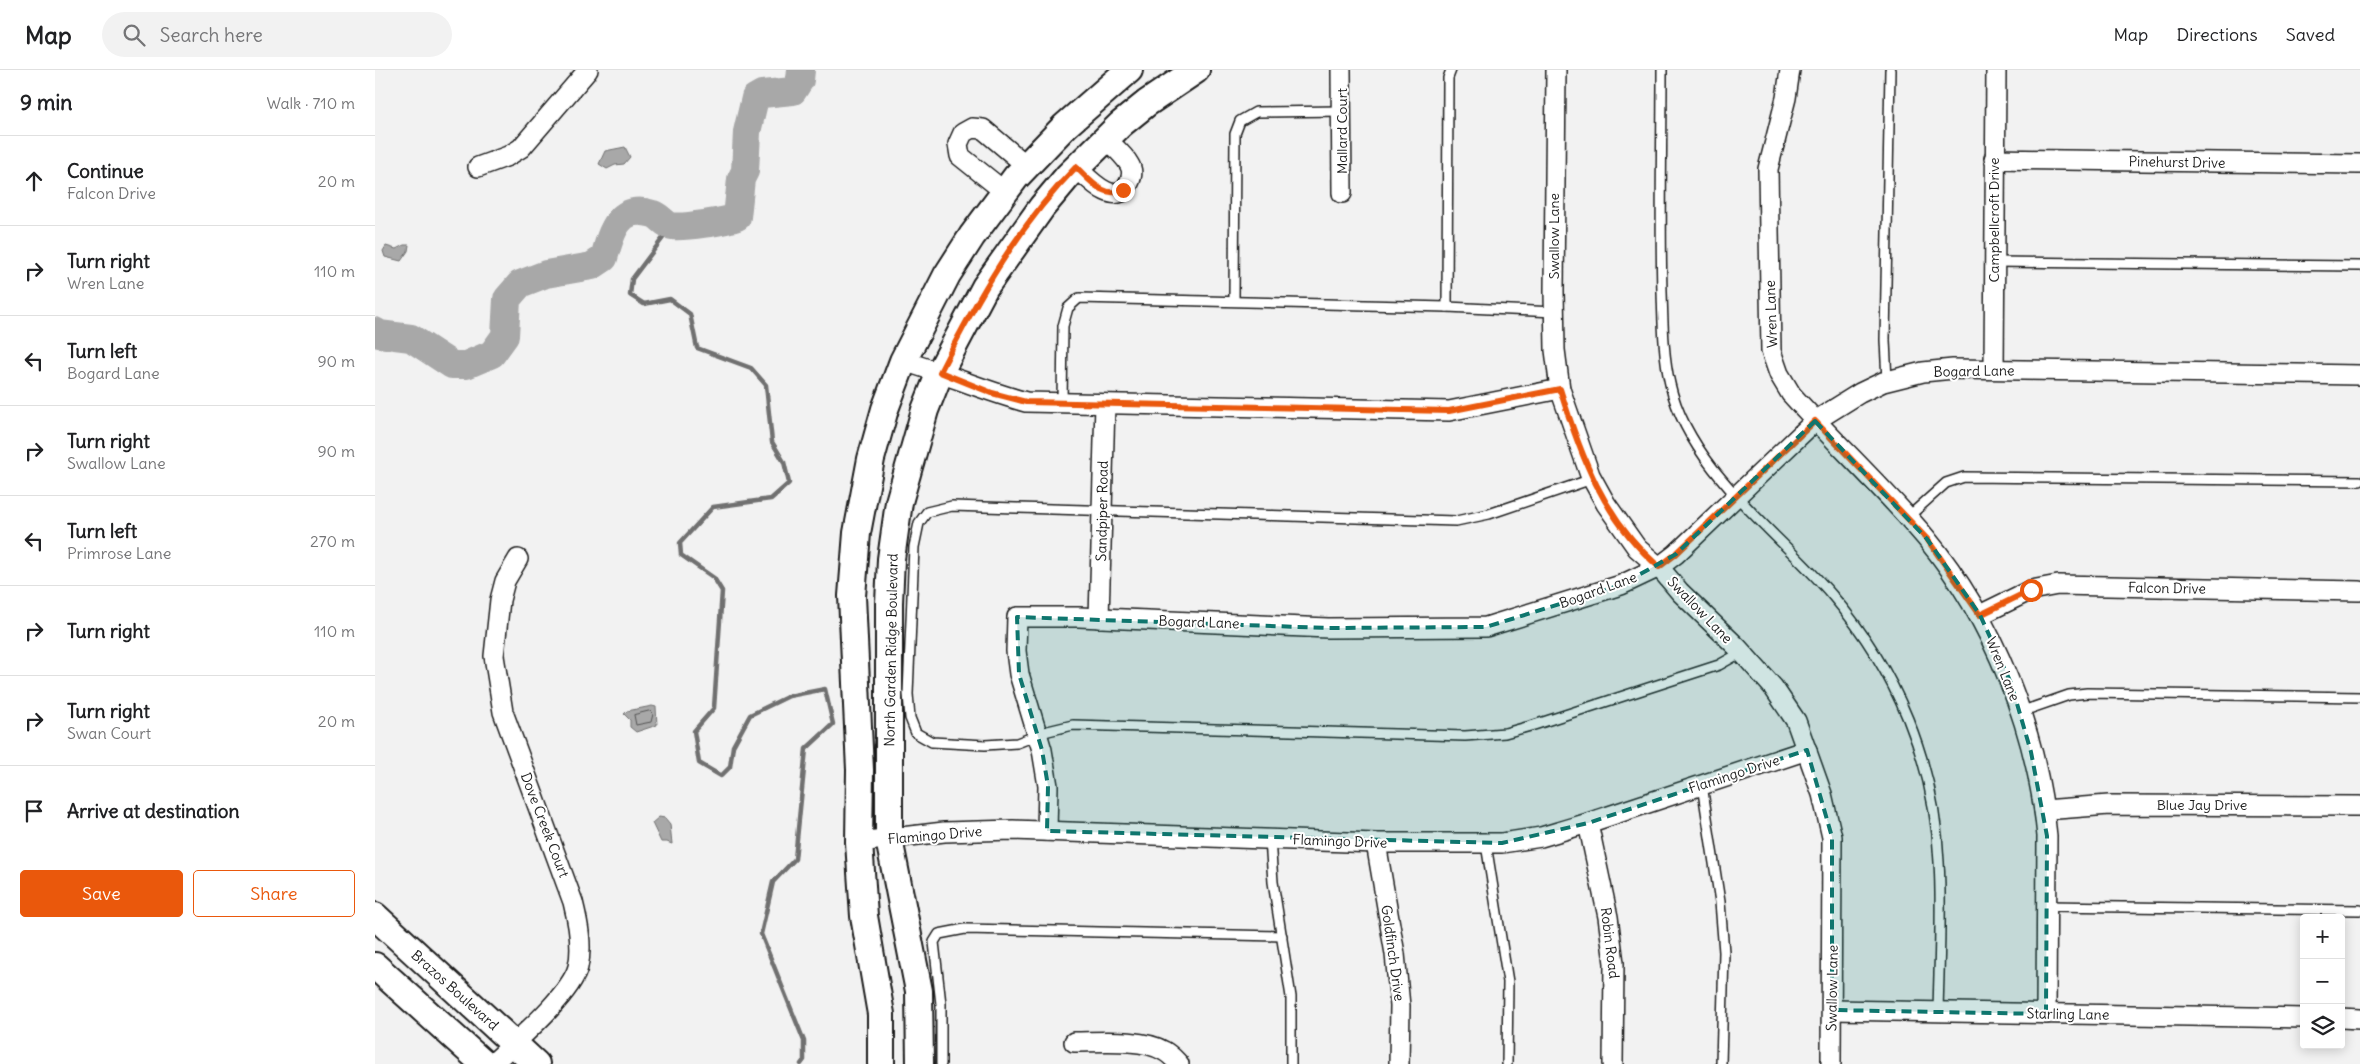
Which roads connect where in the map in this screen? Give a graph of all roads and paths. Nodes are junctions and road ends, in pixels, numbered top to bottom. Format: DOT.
graph roads {
  1 [pos="588,70"];
  2 [pos="1129,70"];
  3 [pos="1196,70"];
  4 [pos="1341,70"];
  5 [pos="1451,70"];
  6 [pos="1556,70"];
  7 [pos="1663,70"];
  8 [pos="1790,70"];
  9 [pos="1891,70"];
  10 [pos="1997,70"];
  11 [pos="1342,111"];
  12 [pos="1105,138"];
  13 [pos="1994,159"];
  14 [pos="2360,164"];
  15 [pos="1027,166"];
  16 [pos="478,167"];
  17 [pos="1076,167"];
  18 [pos="1005,192"];
  19 [pos="1342,193"];
  20 [pos="1994,262"];
  21 [pos="2360,266"];
  22 [pos="1234,301"];
  23 [pos="1447,307"];
  24 [pos="1555,312"];
  25 [pos="903,361"];
  26 [pos="1993,369"];
  27 [pos="940,372"];
  28 [pos="2360,375"];
  29 [pos="1887,381"];
  30 [pos="1560,389"];
  31 [pos="1063,402"];
  32 [pos="1105,404"];
  33 [pos="1815,421"];
  34 [pos="1592,479"];
  35 [pos="2360,481"];
  36 [pos="1737,496"];
  37 [pos="1102,511"];
  38 [pos="1907,518"];
  39 [pos="518,559"];
  40 [pos="1659,567"];
  41 [pos="2360,591"];
  42 [pos="1980,615"];
  43 [pos="1099,618"];
  44 [pos="1742,652"];
  45 [pos="2360,697"];
  46 [pos="2020,712"];
  47 [pos="1037,735"];
  48 [pos="1807,750"];
  49 [pos="1702,785"];
  50 [pos="2360,806"];
  51 [pos="2045,810"];
  52 [pos="1588,823"];
  53 [pos="1047,831"];
  54 [pos="889,839"];
  55 [pos="1271,839"];
  56 [pos="859,842"];
  57 [pos="1376,843"];
  58 [pos="1486,844"];
  59 [pos="2046,906"];
  60 [pos="2360,910"];
  61 [pos="375,916"];
  62 [pos="1282,936"];
  63 [pos="375,966"];
  64 [pos="1832,1010"];
  65 [pos="1939,1012"];
  66 [pos="2046,1014"];
  67 [pos="2300,1018"];
  68 [pos="2345,1018"];
  69 [pos="2360,1019"];
  70 [pos="1074,1042"];
  71 [pos="514,1043"];
  72 [pos="484,1064"];
  73 [pos="492,1064"];
  74 [pos="536,1064"];
  75 [pos="881,1064"];
  76 [pos="920,1064"];
  77 [pos="941,1064"];
  78 [pos="1179,1064"];
  79 [pos="1291,1064"];
  80 [pos="1399,1064"];
  81 [pos="1507,1064"];
  82 [pos="1613,1064"];
  83 [pos="1721,1064"];
  84 [pos="1831,1064"];
  1 -- 16 [label="street"];
  2 -- 15 [label="main road"];
  3 -- 12 [label="main road, North Garden Ridge Boulevard"];
  4 -- 11 [label="street, Mallard Court"];
  5 -- 23 [label="lane"];
  6 -- 24 [label="street, Swallow Lane"];
  7 -- 36 [label="lane"];
  8 -- 33 [label="street, Wren Lane"];
  9 -- 29 [label="lane"];
  10 -- 13 [label="street, Campbellcroft Drive"];
  11 -- 19 [label="street, Mallard Court"];
  11 -- 22 [label="lane"];
  12 -- 17 [label="main road, North Garden Ridge Boulevard"];
  12 -- 17 [label="street"];
  13 -- 14 [label="street, Pinehurst Drive"];
  13 -- 20 [label="street, Campbellcroft Drive"];
  15 -- 18 [label="main road"];
  15 -- 18 [label="street"];
  17 -- 27 [label="main road, North Garden Ridge Boulevard"];
  18 -- 25 [label="main road"];
  20 -- 21 [label="lane"];
  20 -- 26 [label="street, Campbellcroft Drive"];
  22 -- 23 [label="lane"];
  22 -- 31 [label="lane"];
  23 -- 24 [label="lane"];
  24 -- 30 [label="street, Swallow Lane"];
  25 -- 27 [label="street"];
  25 -- 56 [label="main road"];
  26 -- 28 [label="street, Bogard Lane"];
  26 -- 29 [label="street, Bogard Lane"];
  27 -- 31 [label="street"];
  27 -- 54 [label="main road, North Garden Ridge Boulevard"];
  29 -- 33 [label="street, Bogard Lane"];
  30 -- 32 [label="street"];
  30 -- 34 [label="street, Swallow Lane"];
  31 -- 32 [label="street"];
  32 -- 37 [label="street, Sandpiper Road"];
  33 -- 36 [label="street, Bogard Lane"];
  33 -- 38 [label="street, Wren Lane"];
  34 -- 37 [label="lane"];
  34 -- 40 [label="street, Swallow Lane"];
  35 -- 38 [label="lane"];
  36 -- 40 [label="street, Bogard Lane"];
  36 -- 65 [label="lane"];
  37 -- 43 [label="street, Sandpiper Road"];
  37 -- 47 [label="lane"];
  38 -- 42 [label="street, Wren Lane"];
  39 -- 71 [label="street, Dove Creek Court"];
  40 -- 43 [label="street, Bogard Lane"];
  40 -- 44 [label="street, Swallow Lane"];
  41 -- 42 [label="street, Falcon Drive"];
  42 -- 46 [label="street, Wren Lane"];
  43 -- 47 [label="street, Bogard Lane"];
  44 -- 47 [label="lane"];
  44 -- 48 [label="street, Swallow Lane"];
  45 -- 46 [label="lane"];
  46 -- 51 [label="street, Wren Lane"];
  47 -- 53 [label="street, Bogard Lane"];
  48 -- 49 [label="street, Flamingo Drive"];
  48 -- 64 [label="street, Swallow Lane"];
  49 -- 52 [label="street, Flamingo Drive"];
  49 -- 83 [label="lane"];
  50 -- 51 [label="street, Blue Jay Drive"];
  51 -- 59 [label="street, Wren Lane"];
  52 -- 58 [label="street, Flamingo Drive"];
  52 -- 82 [label="street, Robin Road"];
  53 -- 54 [label="street, Flamingo Drive"];
  53 -- 55 [label="street, Flamingo Drive"];
  54 -- 56 [label="street, Flamingo Drive"];
  54 -- 76 [label="main road, North Garden Ridge Boulevard"];
  55 -- 57 [label="street, Flamingo Drive"];
  55 -- 62 [label="lane"];
  56 -- 75 [label="main road"];
  57 -- 58 [label="street, Flamingo Drive"];
  57 -- 80 [label="street, Goldfinch Drive"];
  58 -- 81 [label="lane"];
  59 -- 60 [label="lane"];
  59 -- 66 [label="street, Wren Lane"];
  61 -- 71 [label="main road, Brazos Boulevard"];
  62 -- 77 [label="lane"];
  62 -- 79 [label="lane"];
  63 -- 72 [label="main road"];
  64 -- 65 [label="street, Starling Lane"];
  64 -- 84 [label="street, Swallow Lane"];
  65 -- 66 [label="street, Starling Lane"];
  66 -- 67 [label="street, Starling Lane"];
  68 -- 69 [label="street"];
  70 -- 78 [label="street"];
  71 -- 73 [label="street, Dove Creek Court"];
  71 -- 74 [label="main road, Brazos Boulevard"];
}
